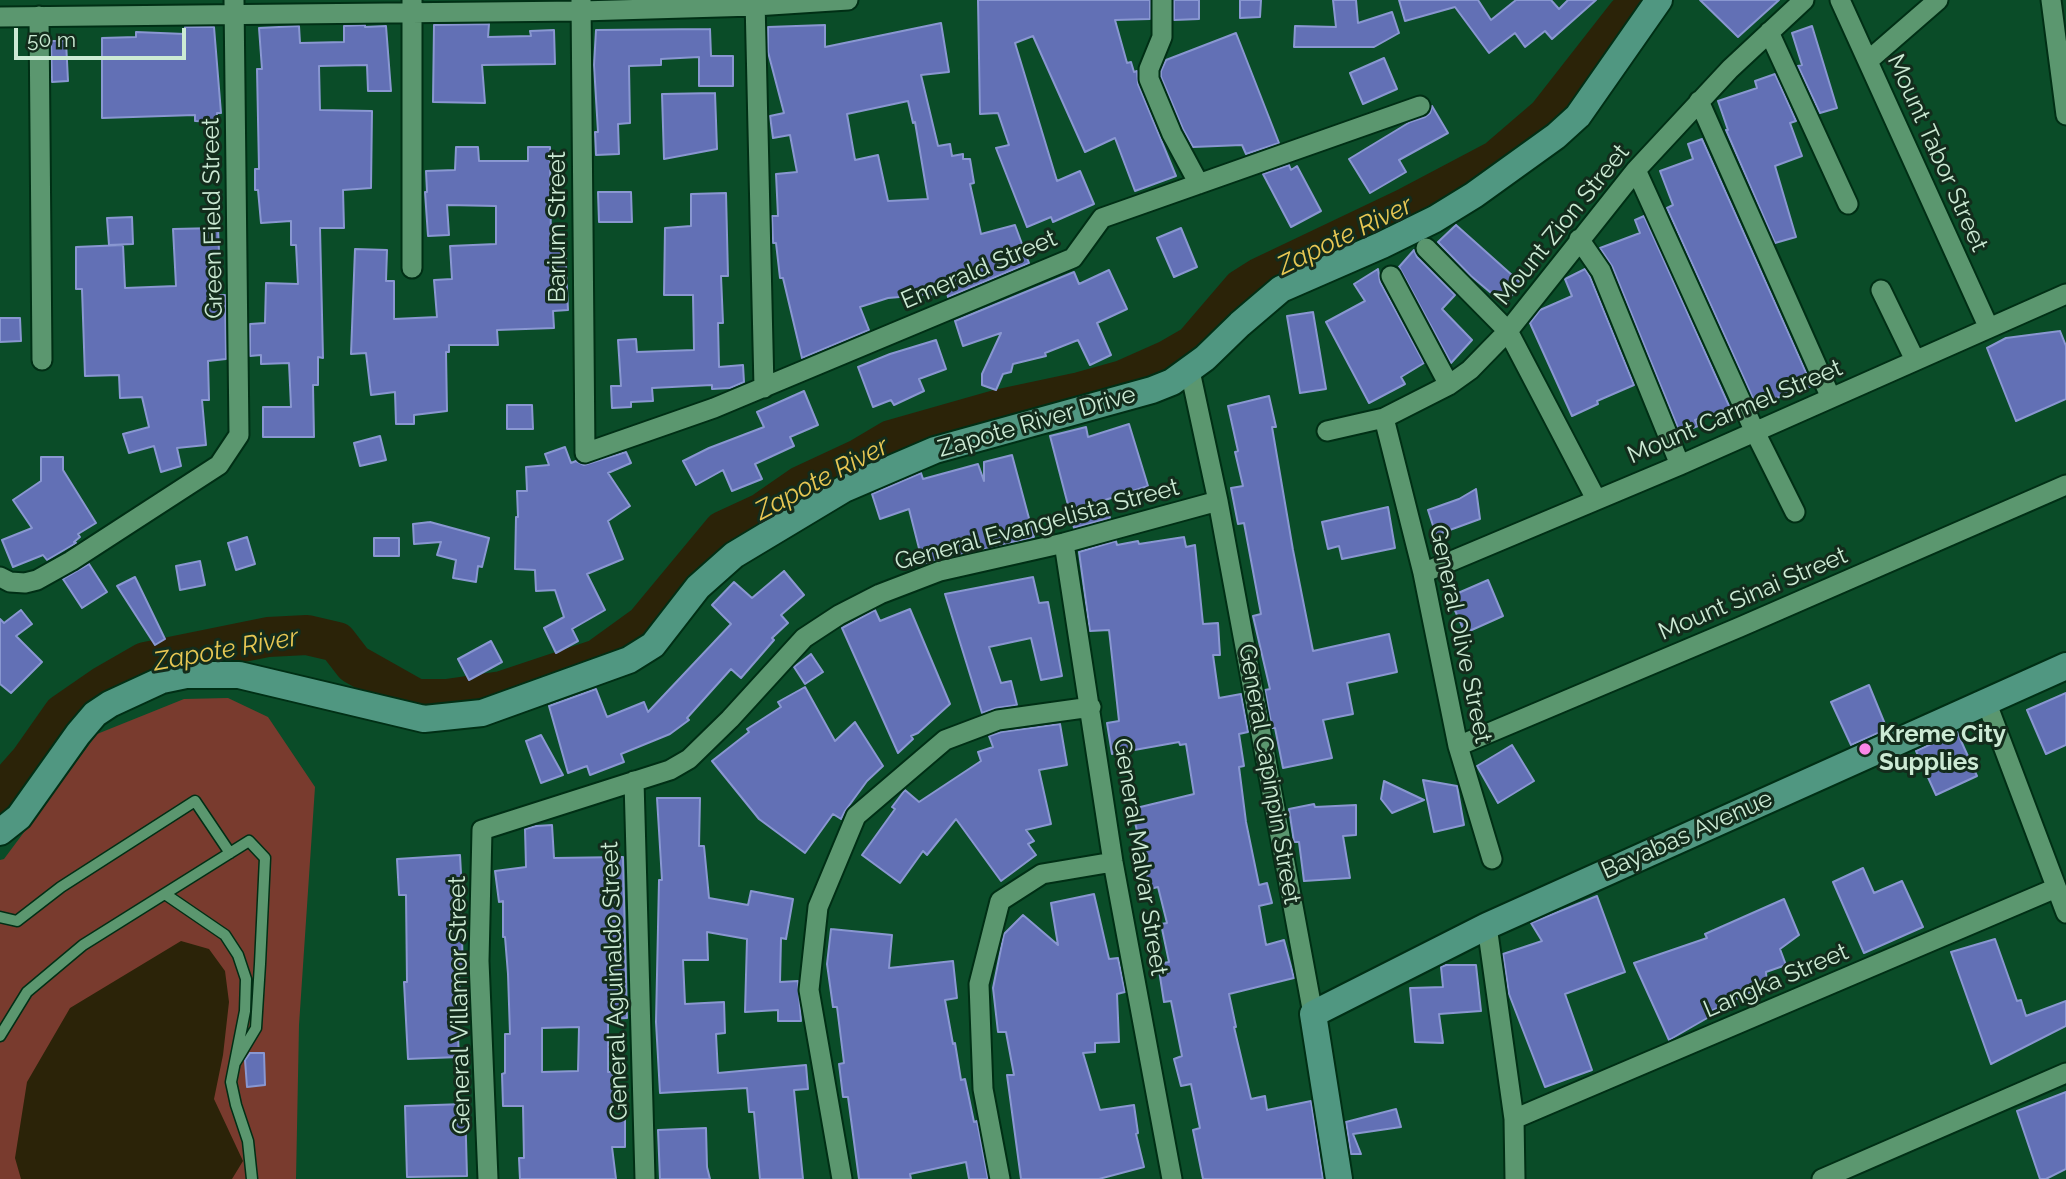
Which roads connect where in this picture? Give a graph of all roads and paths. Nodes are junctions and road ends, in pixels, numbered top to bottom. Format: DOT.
graph roads {
  1 [pos="848,0"];
  2 [pos="1162,0"];
  3 [pos="1660,0"];
  4 [pos="1804,0"];
  5 [pos="1840,0"];
  6 [pos="1938,0"];
  7 [pos="2050,0"];
  8 [pos="755,3"];
  9 [pos="581,5"];
  10 [pos="412,6"];
  11 [pos="235,7"];
  12 [pos="39,16"];
  13 [pos="0,17"];
  14 [pos="1769,32"];
  15 [pos="1869,60"];
  16 [pos="1699,102"];
  17 [pos="1420,106"];
  18 [pos="2066,115"];
  19 [pos="1636,170"];
  20 [pos="1199,184"];
  21 [pos="1849,204"];
  22 [pos="1579,239"];
  23 [pos="1426,248"];
  24 [pos="412,268"];
  25 [pos="1391,275"];
  26 [pos="1881,290"];
  27 [pos="2066,294"];
  28 [pos="1988,326"];
  29 [pos="1507,331"];
  30 [pos="42,360"];
  31 [pos="1915,360"];
  32 [pos="1190,371"];
  33 [pos="1449,385"];
  34 [pos="764,388"];
  35 [pos="1831,398"];
  36 [pos="1384,418"];
  37 [pos="1327,431"];
  38 [pos="1755,432"];
  39 [pos="585,453"];
  40 [pos="1680,465"];
  41 [pos="2066,485"];
  42 [pos="1596,499"];
  43 [pos="1219,501"];
  44 [pos="1795,512"];
  45 [pos="1064,543"];
  46 [pos="1423,573"];
  47 [pos="0,577"];
  48 [pos="2066,666"];
  49 [pos="1986,701"];
  50 [pos="1091,708"];
  51 [pos="1458,746"];
  52 [pos="634,781"];
  53 [pos="482,830"];
  54 [pos="0,832"];
  55 [pos="230,853"];
  56 [pos="1493,859"];
  57 [pos="1114,862"];
  58 [pos="2056,888"];
  59 [pos="165,894"];
  60 [pos="2066,913"];
  61 [pos="0,917"];
  62 [pos="1487,926"];
  63 [pos="1313,1014"];
  64 [pos="0,1036"];
  65 [pos="235,1063"];
  66 [pos="2066,1073"];
  67 [pos="1514,1119"];
  68 [pos="252,1179"];
  69 [pos="488,1179"];
  70 [pos="645,1179"];
  71 [pos="842,1179"];
  72 [pos="1000,1179"];
  73 [pos="1172,1179"];
  74 [pos="1339,1179"];
  75 [pos="1515,1179"];
  76 [pos="1822,1179"];
  1 -- 8 [label="street"];
  2 -- 20 [label="street"];
  3 -- 32 [label="street, Zapote River Drive"];
  4 -- 14 [label="street, Mount Zion Street"];
  5 -- 15 [label="street, Mount Tabor Street"];
  6 -- 15 [label="street"];
  7 -- 18 [label="street"];
  8 -- 9 [label="street"];
  8 -- 34 [label="street"];
  9 -- 10 [label="street"];
  9 -- 39 [label="street, Barium Street"];
  10 -- 11 [label="street"];
  10 -- 24 [label="street"];
  11 -- 12 [label="street"];
  11 -- 47 [label="street, Green Field Street"];
  12 -- 13 [label="street"];
  12 -- 30 [label="street"];
  14 -- 16 [label="street, Mount Zion Street"];
  14 -- 21 [label="street"];
  15 -- 28 [label="street, Mount Tabor Street"];
  16 -- 19 [label="street, Mount Zion Street"];
  16 -- 35 [label="street"];
  17 -- 20 [label="street, Emerald Street"];
  19 -- 22 [label="street, Mount Zion Street"];
  19 -- 38 [label="street"];
  20 -- 34 [label="street, Emerald Street"];
  22 -- 29 [label="street, Mount Zion Street"];
  22 -- 40 [label="street"];
  23 -- 29 [label="street"];
  25 -- 33 [label="street"];
  26 -- 31 [label="street"];
  27 -- 28 [label="street, Mount Carmel Street"];
  28 -- 31 [label="street, Mount Carmel Street"];
  29 -- 33 [label="street, Mount Zion Street"];
  29 -- 42 [label="street"];
  31 -- 35 [label="street, Mount Carmel Street"];
  32 -- 43 [label="street, General Capinpin Street"];
  32 -- 54 [label="street, Zapote River Drive"];
  33 -- 36 [label="street, Mount Zion Street"];
  34 -- 39 [label="street, Emerald Street"];
  35 -- 38 [label="street, Mount Carmel Street"];
  36 -- 37 [label="street, Mount Zion Street"];
  36 -- 46 [label="street, General Olive Street"];
  38 -- 40 [label="street, Mount Carmel Street"];
  38 -- 44 [label="street"];
  40 -- 42 [label="street, Mount Carmel Street"];
  41 -- 51 [label="street, Mount Sinai Street"];
  42 -- 46 [label="street, Mount Carmel Street"];
  43 -- 45 [label="street, General Evangelista Street"];
  43 -- 63 [label="street, General Capinpin Street"];
  45 -- 50 [label="street, General Malvar Street"];
  45 -- 52 [label="street, General Evangelista Street"];
  46 -- 51 [label="street, General Olive Street"];
  48 -- 49 [label="street, Bayabas Avenue"];
  49 -- 58 [label="street"];
  49 -- 62 [label="street, Bayabas Avenue"];
  50 -- 57 [label="street, General Malvar Street"];
  50 -- 71 [label="street"];
  51 -- 56 [label="street, General Olive Street"];
  52 -- 53 [label="street, General Evangelista Street"];
  52 -- 70 [label="street, General Aguinaldo Street"];
  53 -- 69 [label="street, General Villamor Street"];
  55 -- 59 [label="lane"];
  55 -- 61 [label="lane"];
  55 -- 65 [label="lane"];
  57 -- 72 [label="street"];
  57 -- 73 [label="street, General Malvar Street"];
  58 -- 60 [label="street"];
  58 -- 67 [label="street, Langka Street"];
  59 -- 64 [label="lane"];
  59 -- 65 [label="lane"];
  62 -- 63 [label="street, Bayabas Avenue"];
  62 -- 67 [label="street"];
  63 -- 74 [label="street, General Capinpin Street"];
  65 -- 68 [label="lane"];
  66 -- 76 [label="street"];
  67 -- 75 [label="street"];
}
